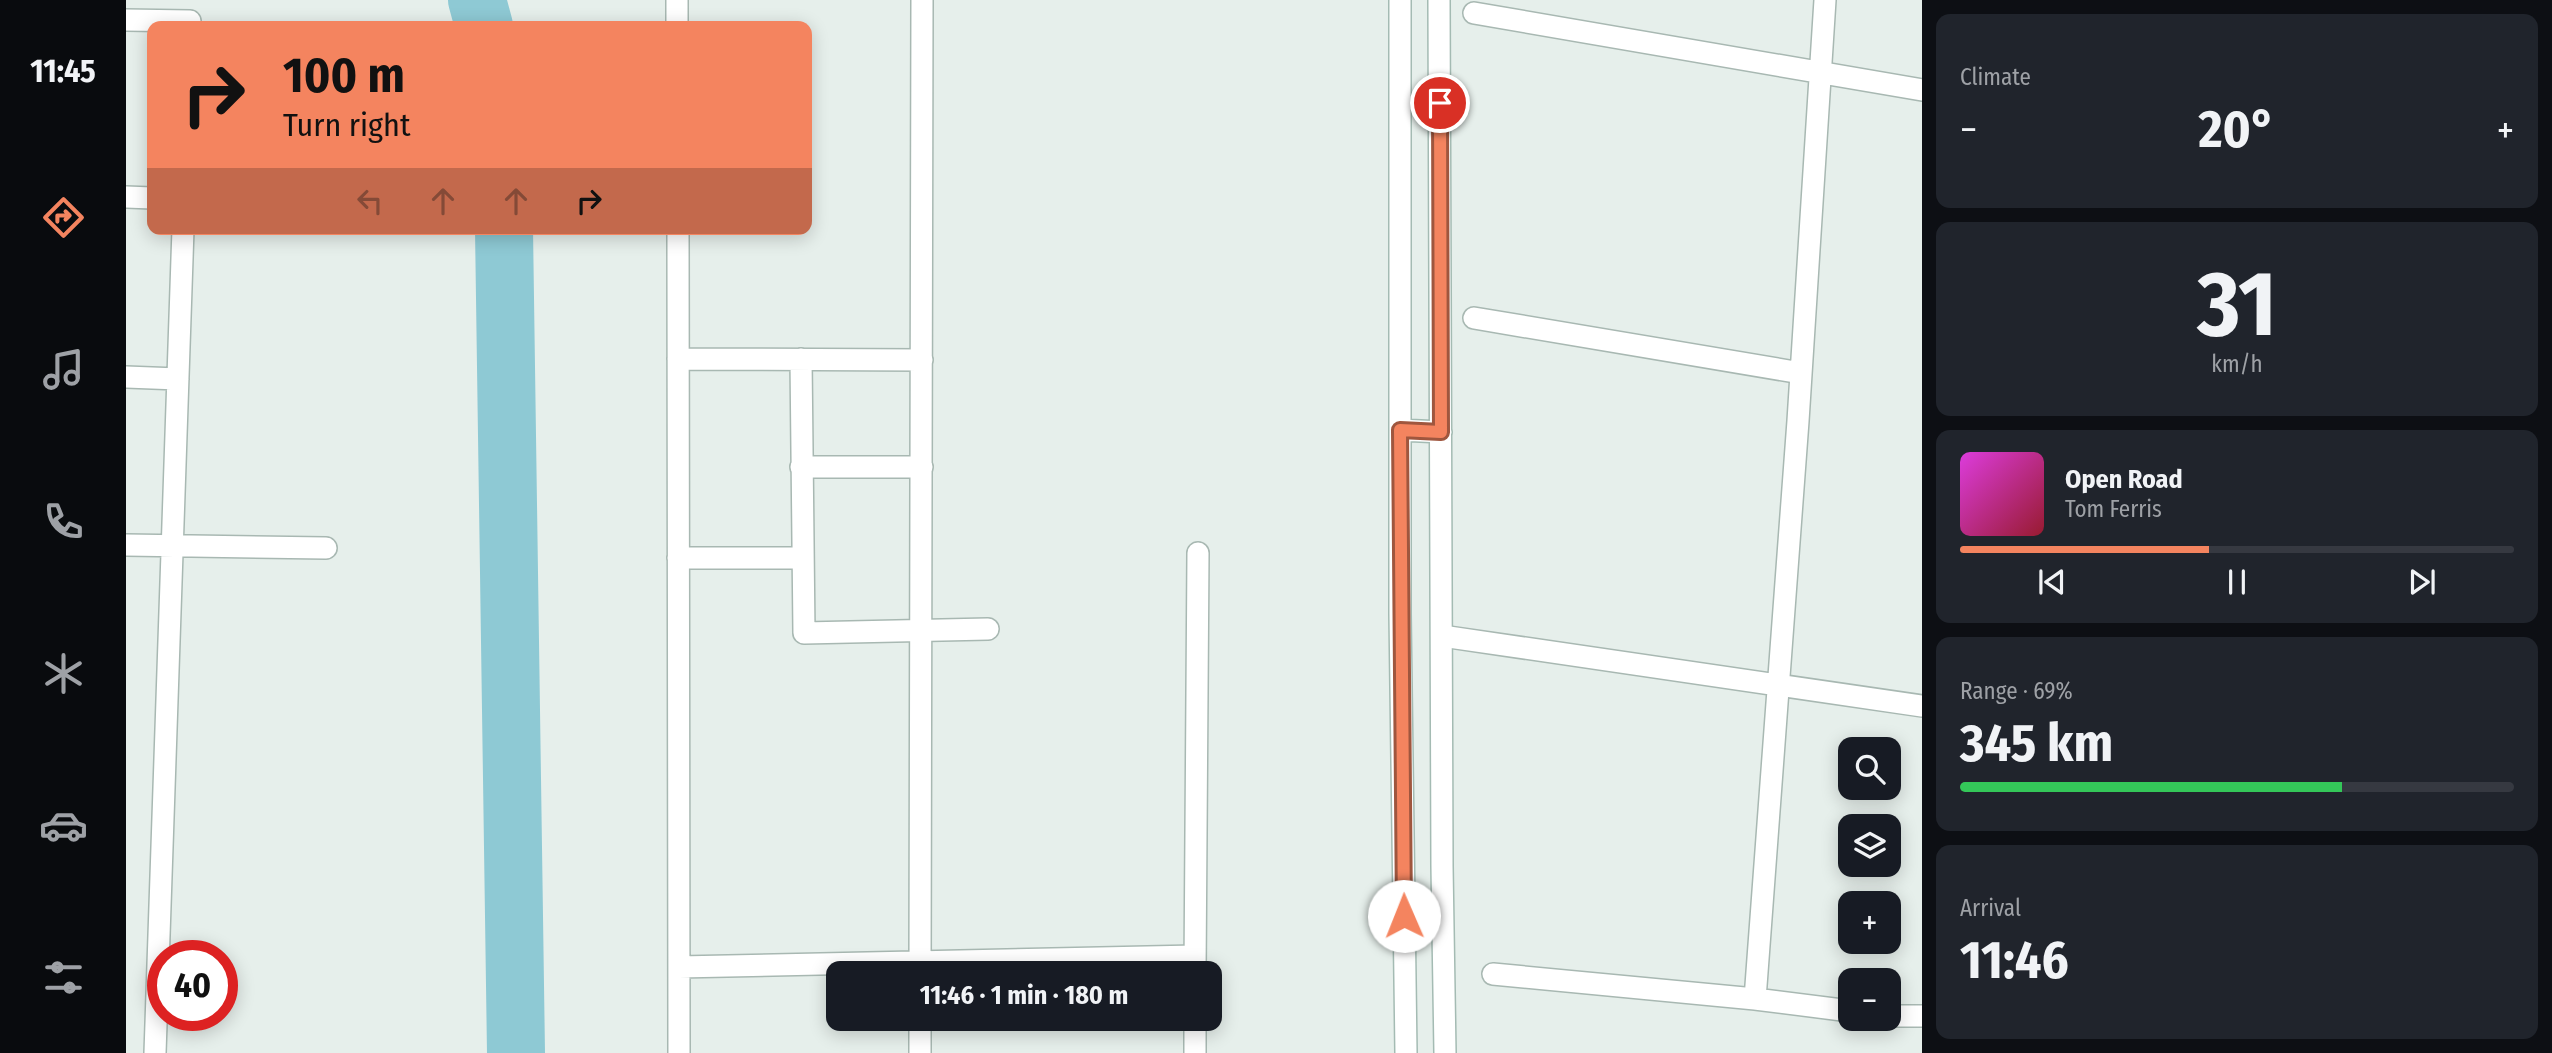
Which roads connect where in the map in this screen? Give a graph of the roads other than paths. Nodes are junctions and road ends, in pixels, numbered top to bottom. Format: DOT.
graph roads {
  1 [pos="677,0"];
  2 [pos="922,0"];
  3 [pos="1400,0"];
  4 [pos="1439,0"];
  5 [pos="1825,0"];
  6 [pos="1474,13"];
  7 [pos="190,16"];
  8 [pos="126,20"];
  9 [pos="677,21"];
  10 [pos="1821,72"];
  11 [pos="1922,90"];
  12 [pos="126,197"];
  13 [pos="147,198"];
  14 [pos="183,235"];
  15 [pos="678,235"];
  16 [pos="1474,318"];
  17 [pos="678,359"];
  18 [pos="801,359"];
  19 [pos="922,360"];
  20 [pos="1801,373"];
  21 [pos="126,377"];
  22 [pos="178,379"];
  23 [pos="1400,430"];
  24 [pos="1441,432"];
  25 [pos="801,467"];
  26 [pos="922,467"];
  27 [pos="126,545"];
  28 [pos="172,547"];
  29 [pos="326,548"];
  30 [pos="1198,553"];
  31 [pos="678,558"];
  32 [pos="803,558"];
  33 [pos="988,629"];
  34 [pos="921,630"];
  35 [pos="1442,636"];
  36 [pos="1779,685"];
  37 [pos="1922,706"];
  38 [pos="920,961"];
  39 [pos="1195,961"];
  40 [pos="679,967"];
  41 [pos="826,967"];
  42 [pos="1493,974"];
  43 [pos="1755,999"];
  44 [pos="1838,1009"];
  45 [pos="1901,1016"];
  46 [pos="1922,1016"];
  47 [pos="920,1031"];
  48 [pos="1195,1031"];
  49 [pos="155,1053"];
  50 [pos="679,1053"];
  51 [pos="920,1053"];
  52 [pos="1195,1053"];
  53 [pos="1406,1053"];
  54 [pos="1445,1053"];
  1 -- 9 [label="street"];
  2 -- 19 [label="street"];
  3 -- 23 [label="street"];
  4 -- 24 [label="street"];
  5 -- 10 [label="street"];
  6 -- 10 [label="street"];
  7 -- 8 [label="street"];
  10 -- 11 [label="street"];
  10 -- 20 [label="street"];
  12 -- 13 [label="street"];
  14 -- 22 [label="street"];
  15 -- 17 [label="street"];
  16 -- 20 [label="street"];
  17 -- 18 [label="street"];
  17 -- 31 [label="street"];
  18 -- 19 [label="street"];
  18 -- 25 [label="street"];
  19 -- 26 [label="street"];
  20 -- 36 [label="street"];
  21 -- 22 [label="street"];
  22 -- 28 [label="street"];
  23 -- 24 [label="street"];
  23 -- 53 [label="street"];
  24 -- 35 [label="street"];
  25 -- 26 [label="street"];
  25 -- 32 [label="street"];
  26 -- 34 [label="street"];
  27 -- 28 [label="street"];
  28 -- 29 [label="street"];
  28 -- 49 [label="street"];
  30 -- 39 [label="street"];
  31 -- 32 [label="street"];
  31 -- 40 [label="street"];
  32 -- 34 [label="street"];
  33 -- 34 [label="street"];
  34 -- 38 [label="street"];
  35 -- 36 [label="street"];
  35 -- 54 [label="street"];
  36 -- 37 [label="street"];
  36 -- 43 [label="street"];
  40 -- 41 [label="street"];
  40 -- 50 [label="street"];
  42 -- 43 [label="street"];
  43 -- 44 [label="street"];
  45 -- 46 [label="street"];
  47 -- 51 [label="street"];
  48 -- 52 [label="street"];
}
